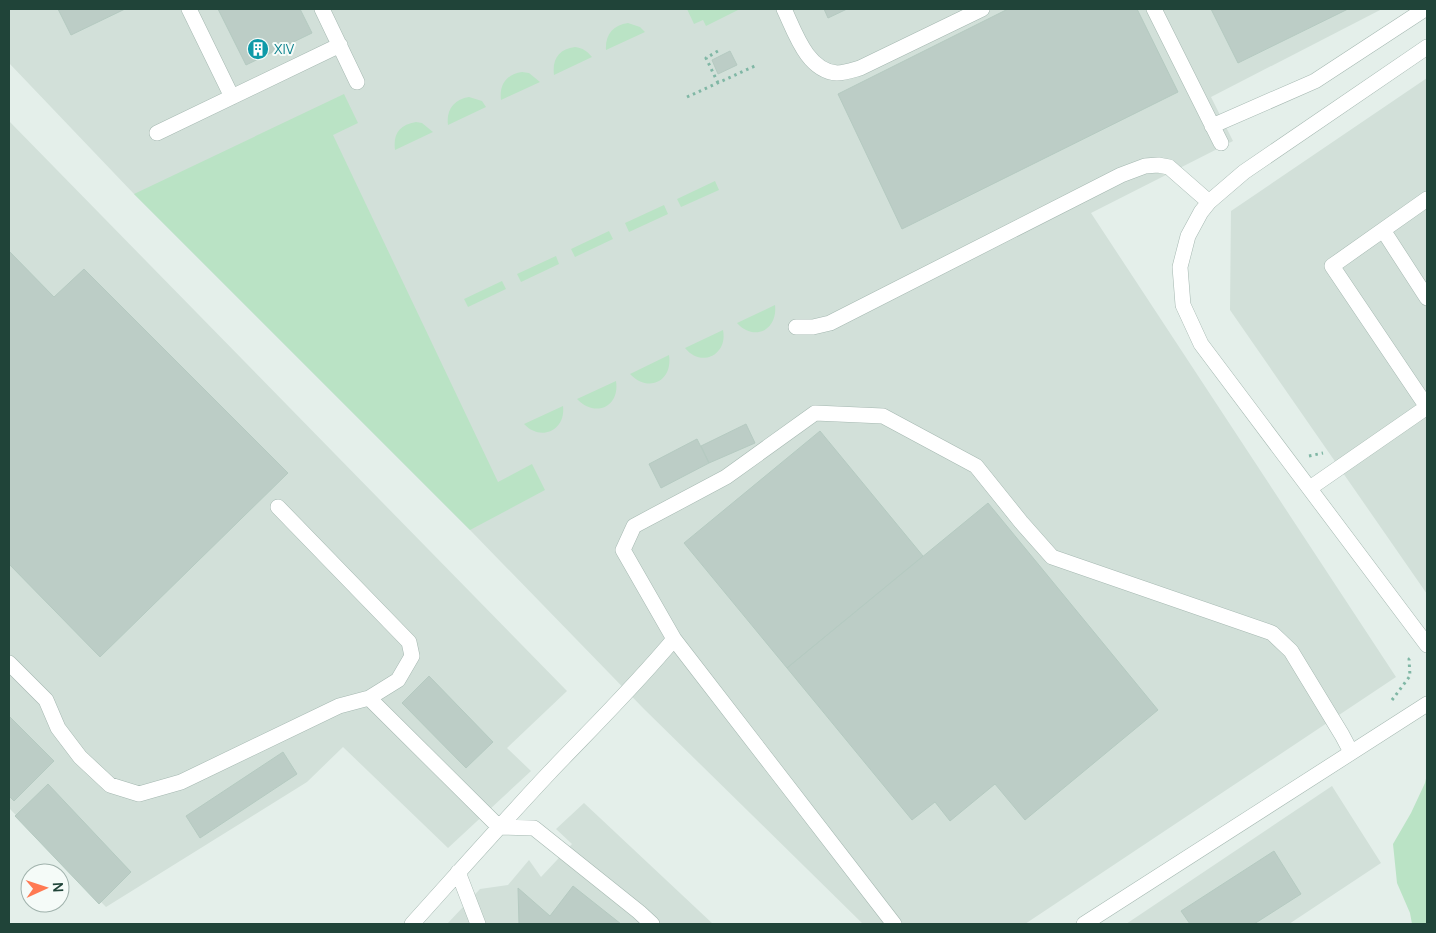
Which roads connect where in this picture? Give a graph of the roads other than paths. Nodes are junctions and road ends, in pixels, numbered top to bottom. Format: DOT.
graph roads {
  1 [pos="189,9"];
  2 [pos="322,9"];
  3 [pos="784,9"];
  4 [pos="982,9"];
  5 [pos="1154,9"];
  6 [pos="1424,9"];
  7 [pos="340,45"];
  8 [pos="1427,47"];
  9 [pos="357,82"];
  10 [pos="232,97"];
  11 [pos="1212,126"];
  12 [pos="158,133"];
  13 [pos="1221,143"];
  14 [pos="1427,199"];
  15 [pos="1209,202"];
  16 [pos="1383,230"];
  17 [pos="1427,298"];
  18 [pos="796,327"];
  19 [pos="1427,407"];
  20 [pos="1310,488"];
  21 [pos="278,507"];
  22 [pos="674,639"];
  23 [pos="1427,645"];
  24 [pos="9,663"];
  25 [pos="368,698"];
  26 [pos="1427,704"];
  27 [pos="1351,752"];
  28 [pos="499,827"];
  29 [pos="458,872"];
  30 [pos="412,924"];
  31 [pos="478,924"];
  32 [pos="652,924"];
  33 [pos="894,924"];
  34 [pos="1084,924"];
  1 -- 10 [label="street"];
  2 -- 7 [label="street"];
  3 -- 4 [label="street"];
  5 -- 11 [label="street"];
  6 -- 11 [label="street"];
  7 -- 9 [label="street"];
  7 -- 10 [label="street"];
  8 -- 15 [label="street"];
  10 -- 12 [label="street"];
  11 -- 13 [label="street"];
  14 -- 16 [label="street"];
  15 -- 18 [label="street"];
  15 -- 20 [label="street"];
  16 -- 17 [label="street"];
  16 -- 19 [label="street"];
  19 -- 20 [label="street"];
  20 -- 23 [label="street"];
  21 -- 25 [label="street"];
  22 -- 27 [label="street"];
  22 -- 28 [label="street"];
  22 -- 33 [label="street"];
  24 -- 25 [label="street"];
  25 -- 28 [label="street"];
  26 -- 27 [label="street"];
  27 -- 34 [label="street"];
  28 -- 29 [label="street"];
  28 -- 32 [label="street"];
  29 -- 30 [label="street"];
  29 -- 31 [label="street"];
}
